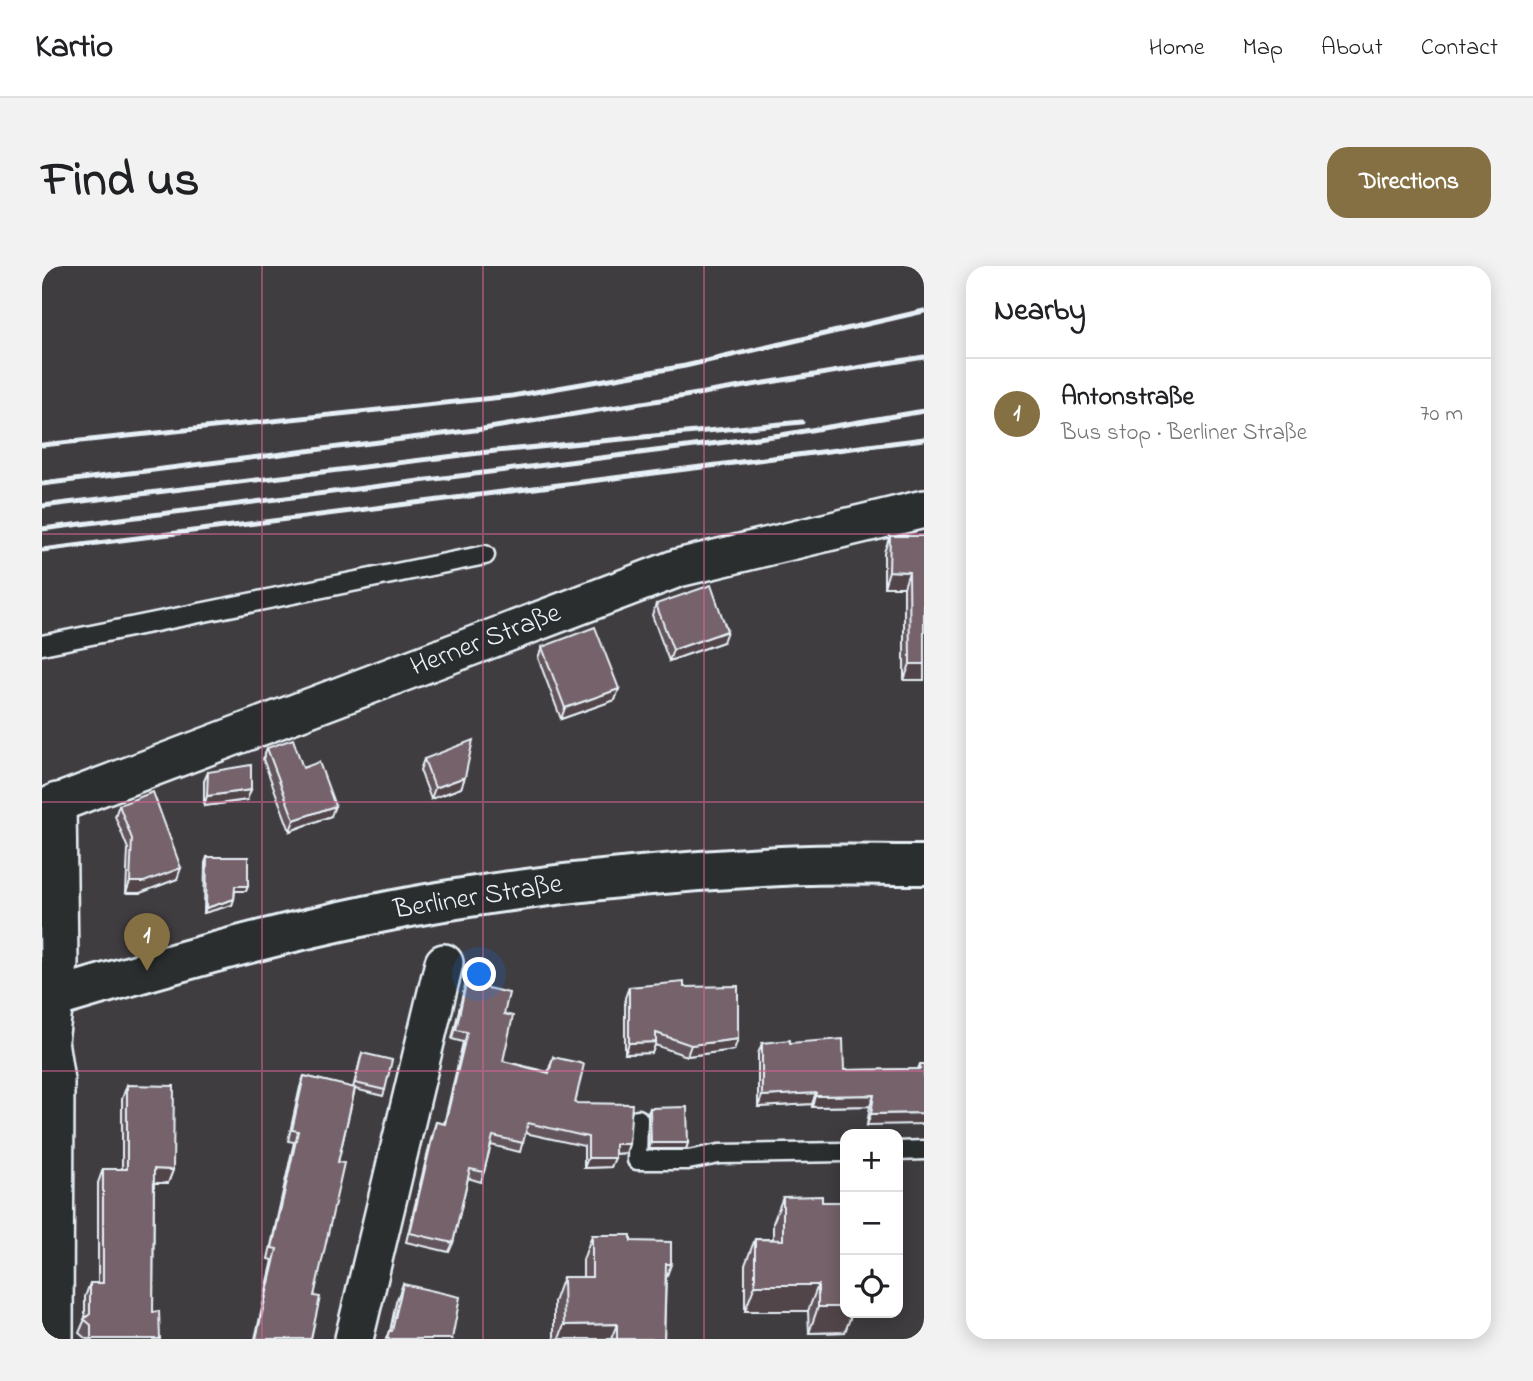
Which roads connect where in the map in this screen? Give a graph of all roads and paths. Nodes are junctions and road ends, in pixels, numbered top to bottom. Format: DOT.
graph roads {
  1 [pos="924,509"];
  2 [pos="485,555"];
  3 [pos="42,645"];
  4 [pos="50,806"];
  5 [pos="924,865"];
  6 [pos="443,963"];
  7 [pos="48,1000"];
  8 [pos="638,1119"];
  9 [pos="924,1150"];
  10 [pos="903,1151"];
  11 [pos="840,1152"];
  12 [pos="54,1339"];
  13 [pos="354,1339"];
  1 -- 4 [label="street, Herner Straße"];
  2 -- 3 [label="lane"];
  4 -- 7 [label="street, Herner Straße"];
  5 -- 7 [label="main road, Berliner Straße"];
  6 -- 13 [label="street"];
  7 -- 12 [label="street, Herner Straße"];
  8 -- 11 [label="lane"];
  9 -- 10 [label="lane"];
}
